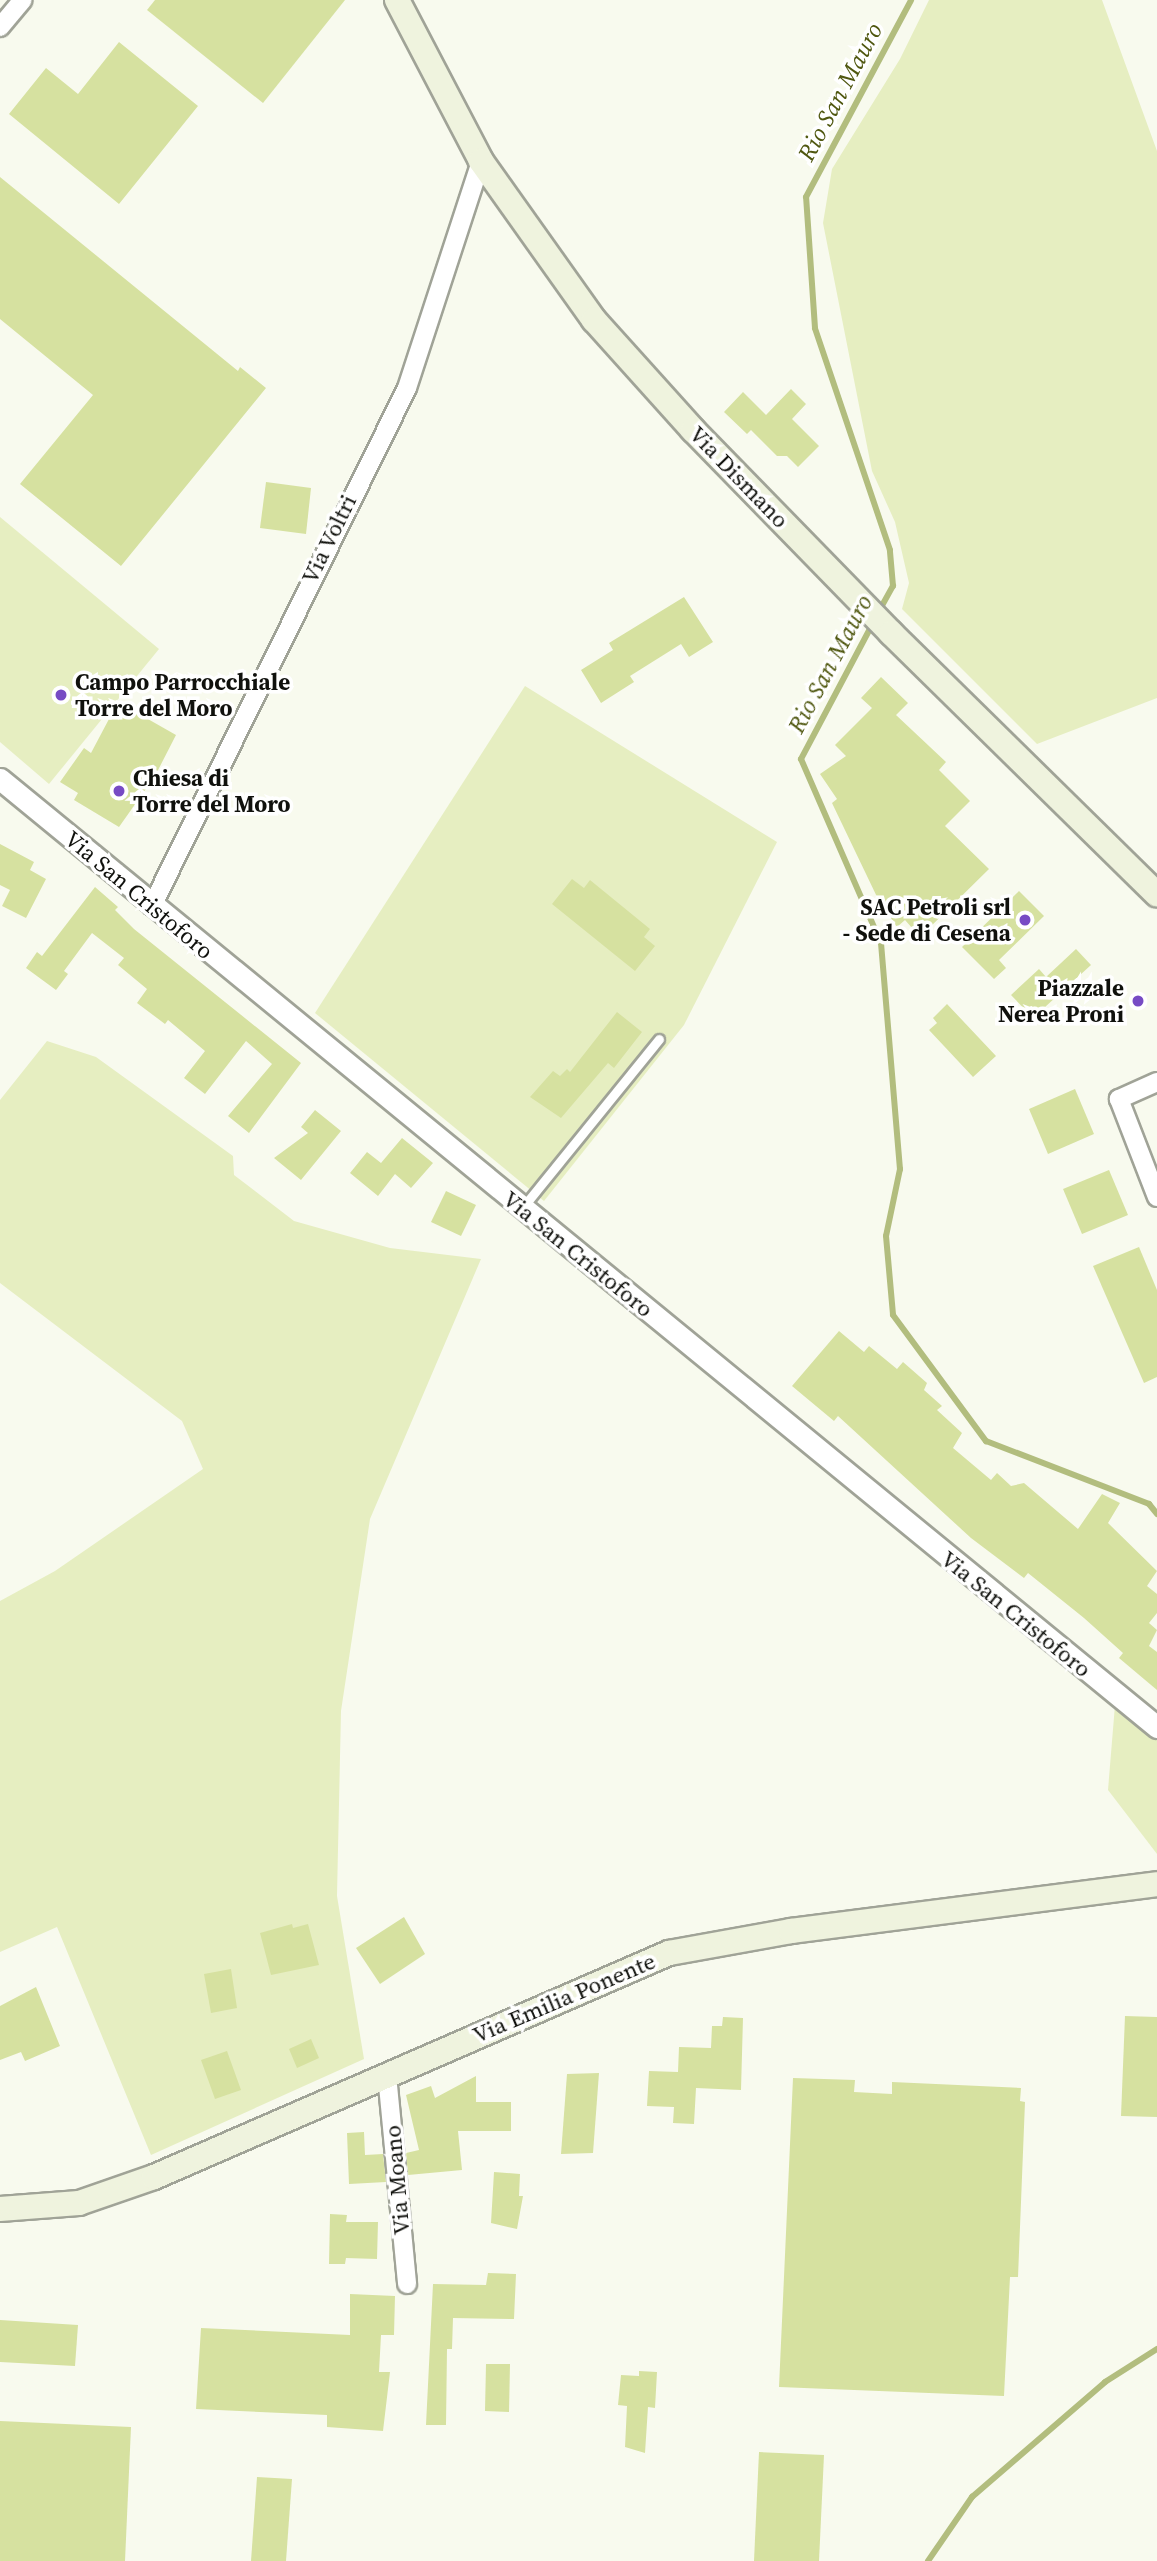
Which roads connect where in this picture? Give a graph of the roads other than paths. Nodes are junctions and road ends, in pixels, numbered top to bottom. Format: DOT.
graph roads {
  1 [pos="23,0"];
  2 [pos="397,0"];
  3 [pos="0,27"];
  4 [pos="481,161"];
  5 [pos="0,779"];
  6 [pos="1157,894"];
  7 [pos="152,906"];
  8 [pos="659,1039"];
  9 [pos="1157,1082"];
  10 [pos="1157,1197"];
  11 [pos="522,1208"];
  12 [pos="1157,1727"];
  13 [pos="1157,1884"];
  14 [pos="387,2075"];
  15 [pos="0,2209"];
  16 [pos="407,2284"];
  1 -- 3 [label="street"];
  2 -- 4 [label="main road, Via Dismano"];
  4 -- 6 [label="main road, Via Dismano"];
  4 -- 7 [label="street, Via Voltri"];
  5 -- 7 [label="street, Via San Cristoforo"];
  7 -- 11 [label="street, Via San Cristoforo"];
  8 -- 11 [label="lane"];
  9 -- 10 [label="street"];
  11 -- 12 [label="street, Via San Cristoforo"];
  13 -- 14 [label="main road, Via Emilia Ponente"];
  14 -- 15 [label="main road, Via Emilia Ponente"];
  14 -- 16 [label="street, Via Moano"];
}
